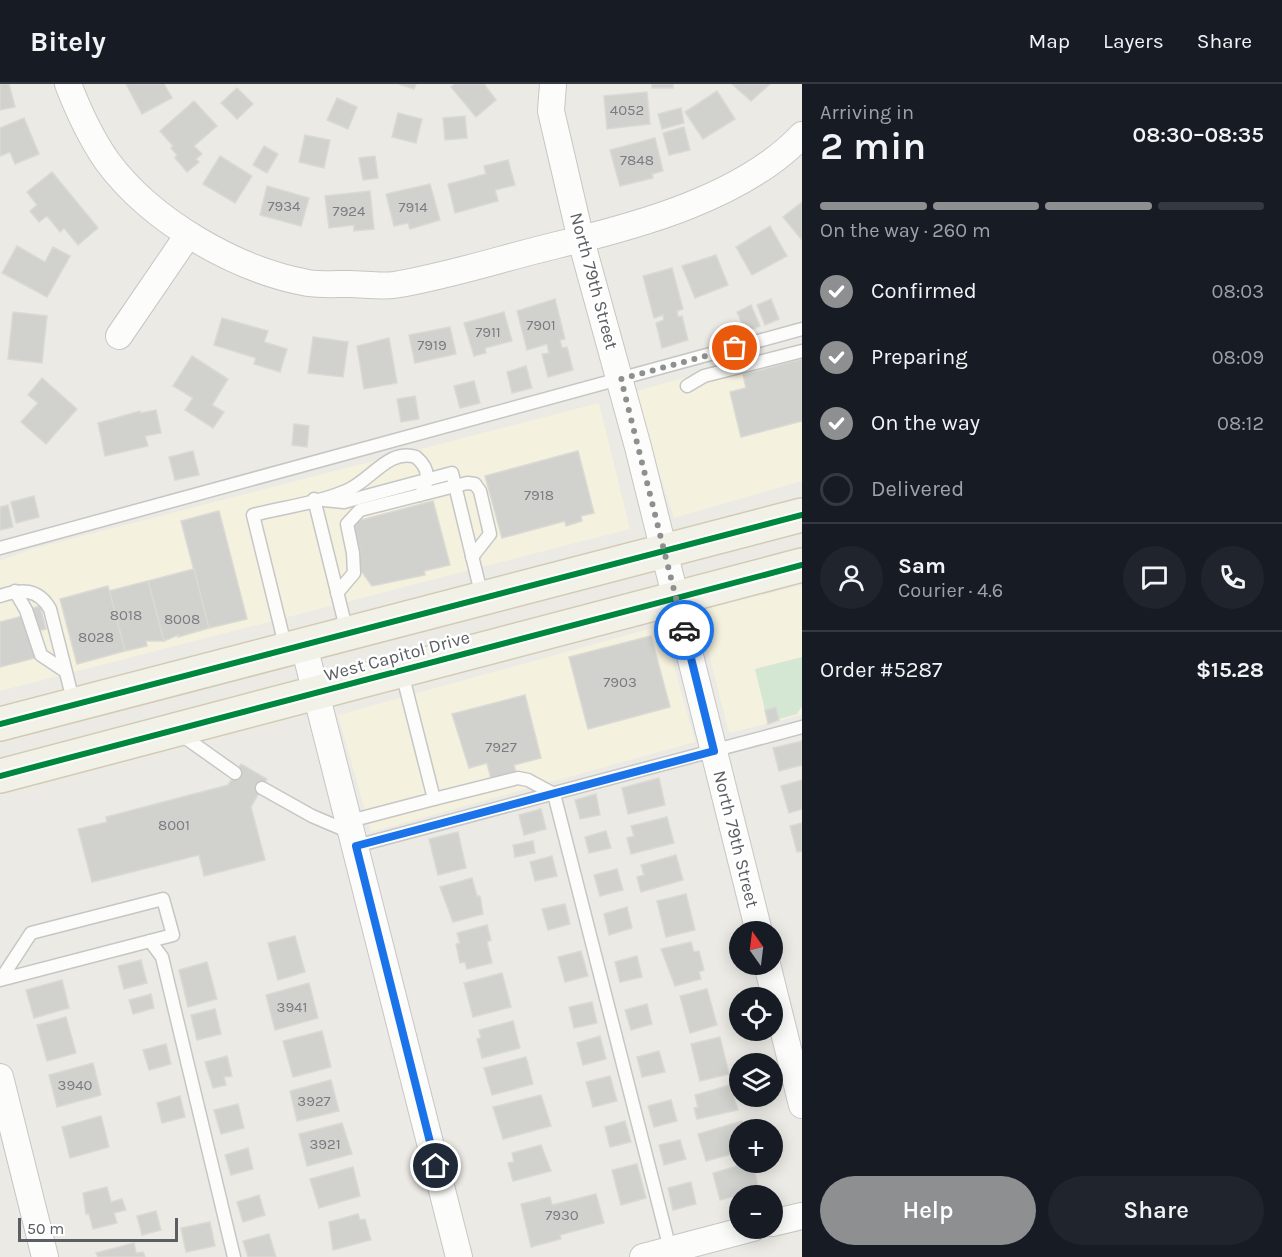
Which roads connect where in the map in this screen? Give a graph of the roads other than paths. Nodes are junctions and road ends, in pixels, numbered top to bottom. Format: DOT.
graph roads {
  1 [pos="68,84"];
  2 [pos="553,84"];
  3 [pos="802,135"];
  4 [pos="188,235"];
  5 [pos="581,240"];
  6 [pos="802,329"];
  7 [pos="119,336"];
  8 [pos="802,351"];
  9 [pos="621,379"];
  10 [pos="687,386"];
  11 [pos="428,479"];
  12 [pos="455,486"];
  13 [pos="420,495"];
  14 [pos="314,499"];
  15 [pos="802,515"];
  16 [pos="0,548"];
  17 [pos="665,550"];
  18 [pos="472,557"];
  19 [pos="802,565"];
  20 [pos="15,591"];
  21 [pos="337,593"];
  22 [pos="0,597"];
  23 [pos="483,599"];
  24 [pos="676,599"];
  25 [pos="347,634"];
  26 [pos="295,648"];
  27 [pos="401,670"];
  28 [pos="66,671"];
  29 [pos="317,693"];
  30 [pos="74,705"];
  31 [pos="0,724"];
  32 [pos="802,727"];
  33 [pos="174,730"];
  34 [pos="714,751"];
  35 [pos="235,773"];
  36 [pos="0,776"];
  37 [pos="262,788"];
  38 [pos="554,794"];
  39 [pos="434,799"];
  40 [pos="353,833"];
  41 [pos="756,921"];
  42 [pos="150,941"];
  43 [pos="770,975"];
  44 [pos="1,980"];
  45 [pos="0,1077"];
  46 [pos="802,1105"];
  47 [pos="802,1216"];
  48 [pos="783,1221"];
  49 [pos="729,1235"];
  50 [pos="671,1253"];
  51 [pos="45,1257"];
  52 [pos="234,1257"];
  53 [pos="459,1257"];
  54 [pos="643,1257"];
  1 -- 4 [label="street"];
  2 -- 5 [label="street, North 79th Street"];
  3 -- 5 [label="street"];
  4 -- 5 [label="street"];
  4 -- 7 [label="street"];
  5 -- 9 [label="street, North 79th Street"];
  6 -- 9 [label="lane"];
  8 -- 10 [label="lane"];
  9 -- 16 [label="lane"];
  9 -- 17 [label="street, North 79th Street"];
  11 -- 12 [label="lane"];
  11 -- 13 [label="lane"];
  11 -- 14 [label="lane"];
  11 -- 14 [label="lane"];
  12 -- 13 [label="lane"];
  12 -- 18 [label="lane"];
  12 -- 18 [label="lane"];
  13 -- 21 [label="lane"];
  14 -- 21 [label="lane"];
  14 -- 26 [label="lane"];
  15 -- 17 [label="main road, West Capitol Drive"];
  17 -- 23 [label="main road, West Capitol Drive"];
  17 -- 24 [label="street, North 79th Street"];
  18 -- 23 [label="lane"];
  19 -- 24 [label="main road, West Capitol Drive"];
  20 -- 22 [label="lane"];
  20 -- 28 [label="lane"];
  20 -- 28 [label="lane"];
  21 -- 25 [label="lane"];
  23 -- 25 [label="main road, West Capitol Drive"];
  24 -- 27 [label="main road, West Capitol Drive"];
  24 -- 34 [label="street, North 79th Street"];
  25 -- 26 [label="main road, West Capitol Drive"];
  26 -- 29 [label="street"];
  26 -- 30 [label="main road, West Capitol Drive"];
  27 -- 29 [label="main road, West Capitol Drive"];
  27 -- 39 [label="lane"];
  28 -- 30 [label="lane"];
  29 -- 33 [label="main road, West Capitol Drive"];
  29 -- 40 [label="street"];
  30 -- 31 [label="main road, West Capitol Drive"];
  32 -- 34 [label="lane"];
  33 -- 35 [label="lane"];
  33 -- 36 [label="main road, West Capitol Drive"];
  34 -- 38 [label="lane"];
  34 -- 41 [label="street, North 79th Street"];
  37 -- 40 [label="lane"];
  38 -- 39 [label="lane"];
  38 -- 40 [label="lane"];
  38 -- 50 [label="lane"];
  39 -- 40 [label="lane"];
  40 -- 53 [label="street"];
  42 -- 44 [label="lane"];
  42 -- 44 [label="lane"];
  42 -- 52 [label="lane"];
  43 -- 46 [label="street"];
  45 -- 51 [label="street"];
  47 -- 48 [label="street"];
  49 -- 50 [label="street"];
  50 -- 54 [label="street"];
}
